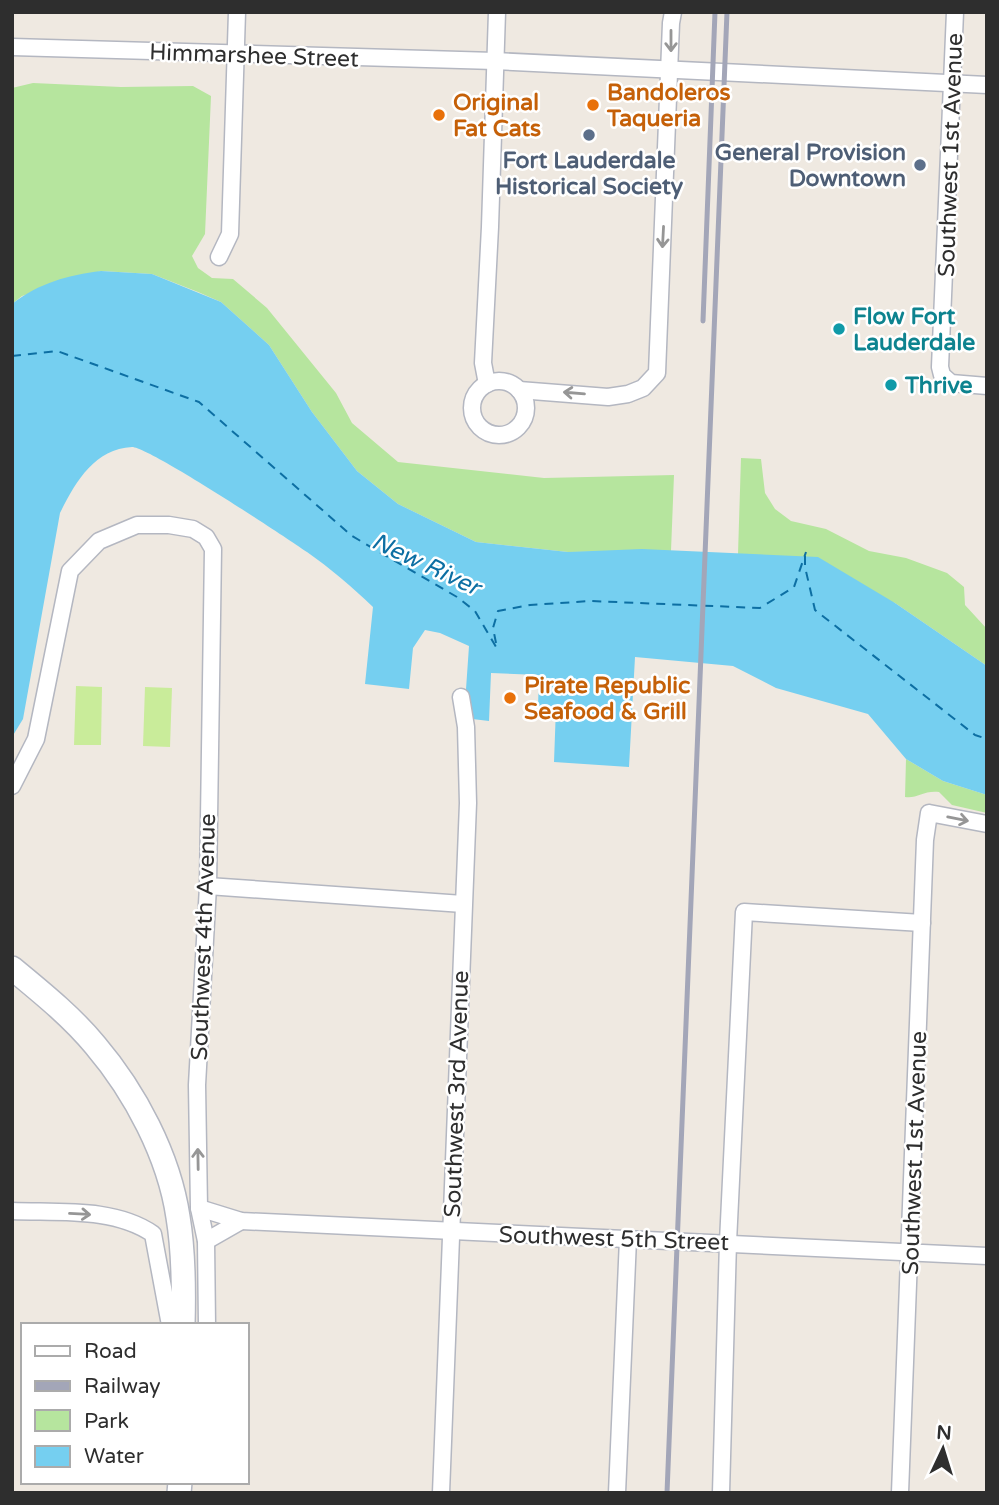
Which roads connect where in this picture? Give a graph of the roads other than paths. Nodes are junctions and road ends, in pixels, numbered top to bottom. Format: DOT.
graph roads {
  1 [pos="237,12"];
  2 [pos="497,12"];
  3 [pos="673,12"];
  4 [pos="956,12"];
  5 [pos="12,47"];
  6 [pos="235,55"];
  7 [pos="495,61"];
  8 [pos="670,70"];
  9 [pos="953,83"];
  10 [pos="987,85"];
  11 [pos="219,257"];
  12 [pos="488,384"];
  13 [pos="987,386"];
  14 [pos="519,390"];
  15 [pos="461,696"];
  16 [pos="12,786"];
  17 [pos="987,824"];
  18 [pos="208,886"];
  19 [pos="463,904"];
  20 [pos="922,923"];
  21 [pos="12,968"];
  22 [pos="199,1208"];
  23 [pos="12,1211"];
  24 [pos="241,1221"];
  25 [pos="450,1232"];
  26 [pos="628,1239"];
  27 [pos="206,1241"];
  28 [pos="728,1242"];
  29 [pos="910,1252"];
  30 [pos="987,1256"];
  31 [pos="170,1323"];
  32 [pos="183,1323"];
  33 [pos="207,1323"];
  34 [pos="441,1493"];
  35 [pos="617,1493"];
  36 [pos="721,1493"];
  37 [pos="900,1493"];
  1 -- 6 [label="street"];
  2 -- 7 [label="street"];
  3 -- 8 [label="street, one-way"];
  4 -- 9 [label="street, Southwest 1st Avenue"];
  5 -- 6 [label="street, Himmarshee Street"];
  6 -- 7 [label="street, Himmarshee Street"];
  6 -- 11 [label="street"];
  7 -- 8 [label="street, Himmarshee Street"];
  7 -- 12 [label="street"];
  8 -- 9 [label="street, Himmarshee Street"];
  8 -- 14 [label="street, one-way"];
  9 -- 10 [label="street, Himmarshee Street"];
  9 -- 13 [label="street, Southwest 1st Avenue"];
  12 -- 14 [label="street"];
  12 -- 14 [label="street"];
  15 -- 19 [label="street, Southwest 3rd Avenue"];
  16 -- 18 [label="street, Southwest 4th Avenue"];
  20 -- 17 [label="street, Southwest 1st Avenue, one-way"];
  18 -- 19 [label="street"];
  22 -- 18 [label="street, Southwest 4th Avenue, one-way"];
  19 -- 25 [label="street, Southwest 3rd Avenue"];
  20 -- 28 [label="street"];
  20 -- 29 [label="street, Southwest 1st Avenue"];
  21 -- 32 [label="main road"];
  22 -- 24 [label="street, Southwest 5th Street"];
  22 -- 27 [label="street, Southwest 4th Avenue"];
  23 -- 31 [label="street, one-way"];
  24 -- 25 [label="street, Southwest 5th Street"];
  24 -- 27 [label="street"];
  25 -- 26 [label="street, Southwest 5th Street"];
  25 -- 34 [label="street, Southwest 3rd Avenue"];
  26 -- 28 [label="street, Southwest 5th Street"];
  26 -- 35 [label="street"];
  27 -- 33 [label="street, Southwest 4th Avenue"];
  28 -- 29 [label="street, Southwest 5th Street"];
  28 -- 36 [label="street"];
  29 -- 30 [label="street, Southwest 5th Street"];
  29 -- 37 [label="street, Southwest 1st Avenue"];
}
